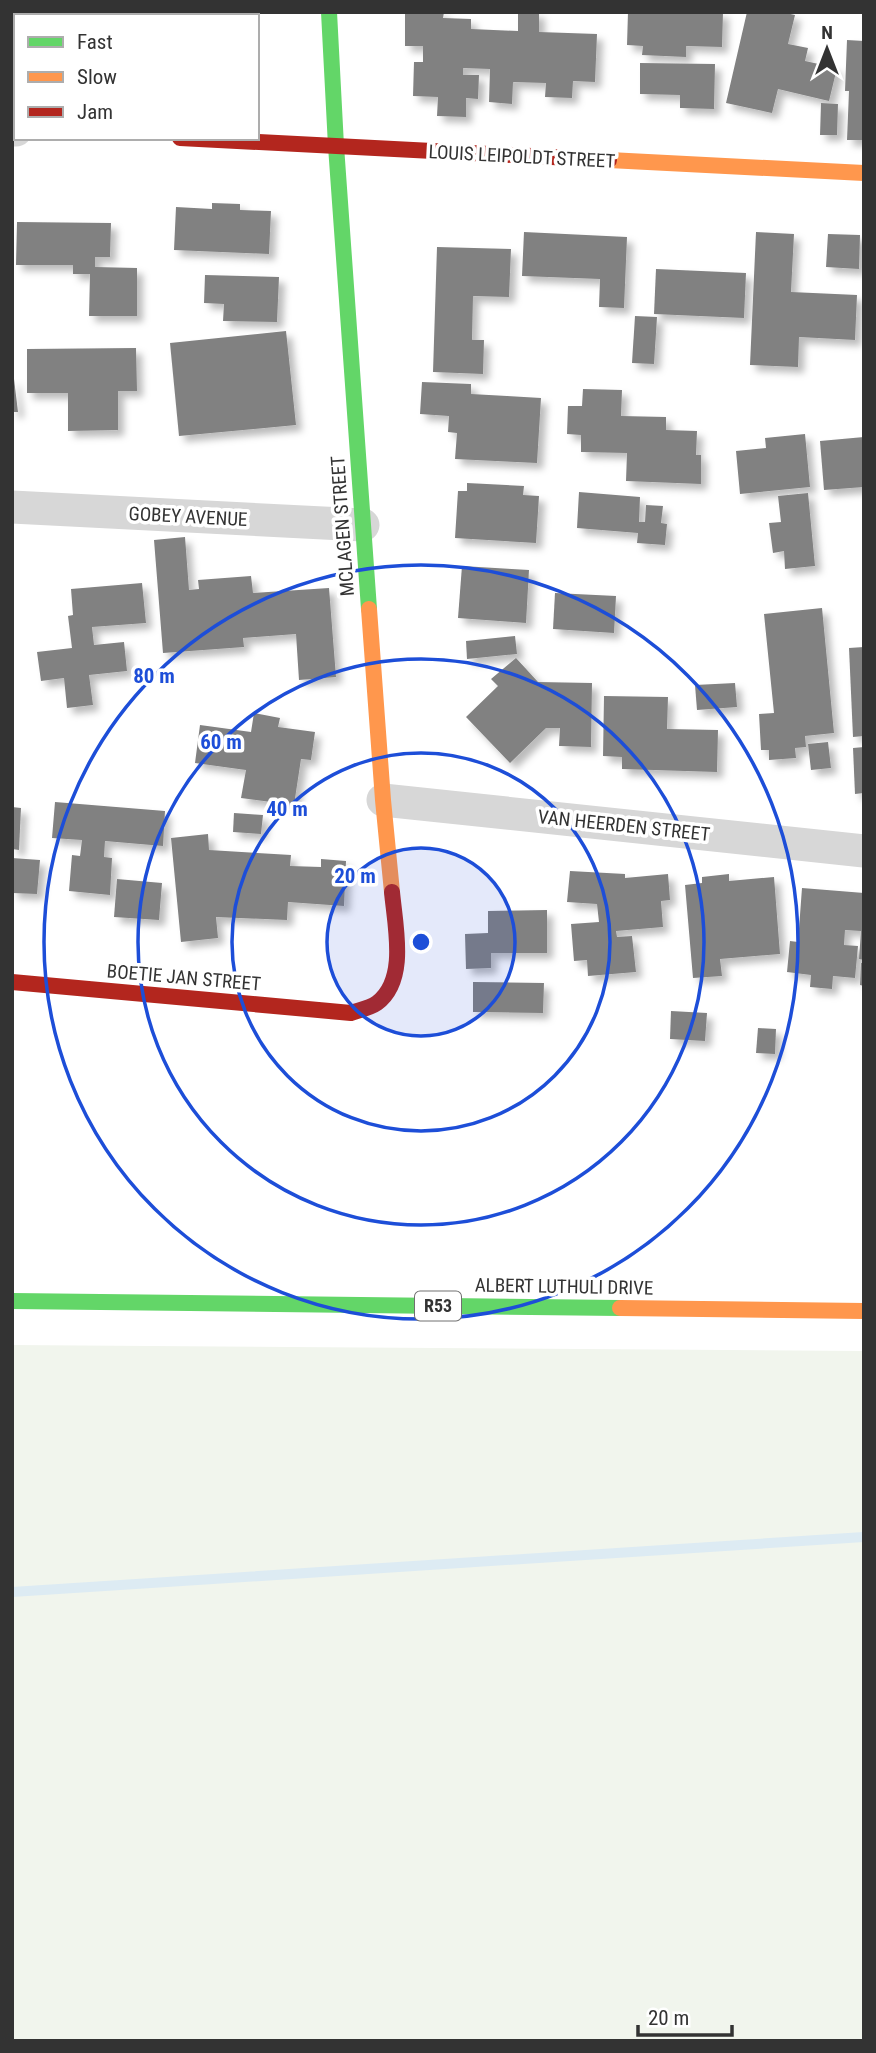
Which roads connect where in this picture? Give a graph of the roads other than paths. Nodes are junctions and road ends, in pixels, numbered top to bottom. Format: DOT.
graph roads {
  1 [pos="329,12"];
  2 [pos="219,140"];
  3 [pos="336,146"];
  4 [pos="864,173"];
  5 [pos="12,507"];
  6 [pos="363,525"];
  7 [pos="383,800"];
  8 [pos="864,851"];
  9 [pos="12,982"];
  10 [pos="351,1013"];
  11 [pos="12,1301"];
  12 [pos="864,1311"];
  1 -- 3 [label="street, MCLAGEN STREET"];
  2 -- 3 [label="street, LOUIS LEIPOLDT STREET"];
  3 -- 4 [label="street, LOUIS LEIPOLDT STREET"];
  3 -- 6 [label="street, MCLAGEN STREET"];
  5 -- 6 [label="street, GOBEY AVENUE"];
  6 -- 7 [label="street, MCLAGEN STREET"];
  7 -- 8 [label="street, VAN HEERDEN STREET"];
  7 -- 10 [label="street, MCLAGEN STREET"];
  9 -- 10 [label="street, BOETIE JAN STREET"];
  11 -- 12 [label="street, ALBERT LUTHULI DRIVE / R53"];
}
